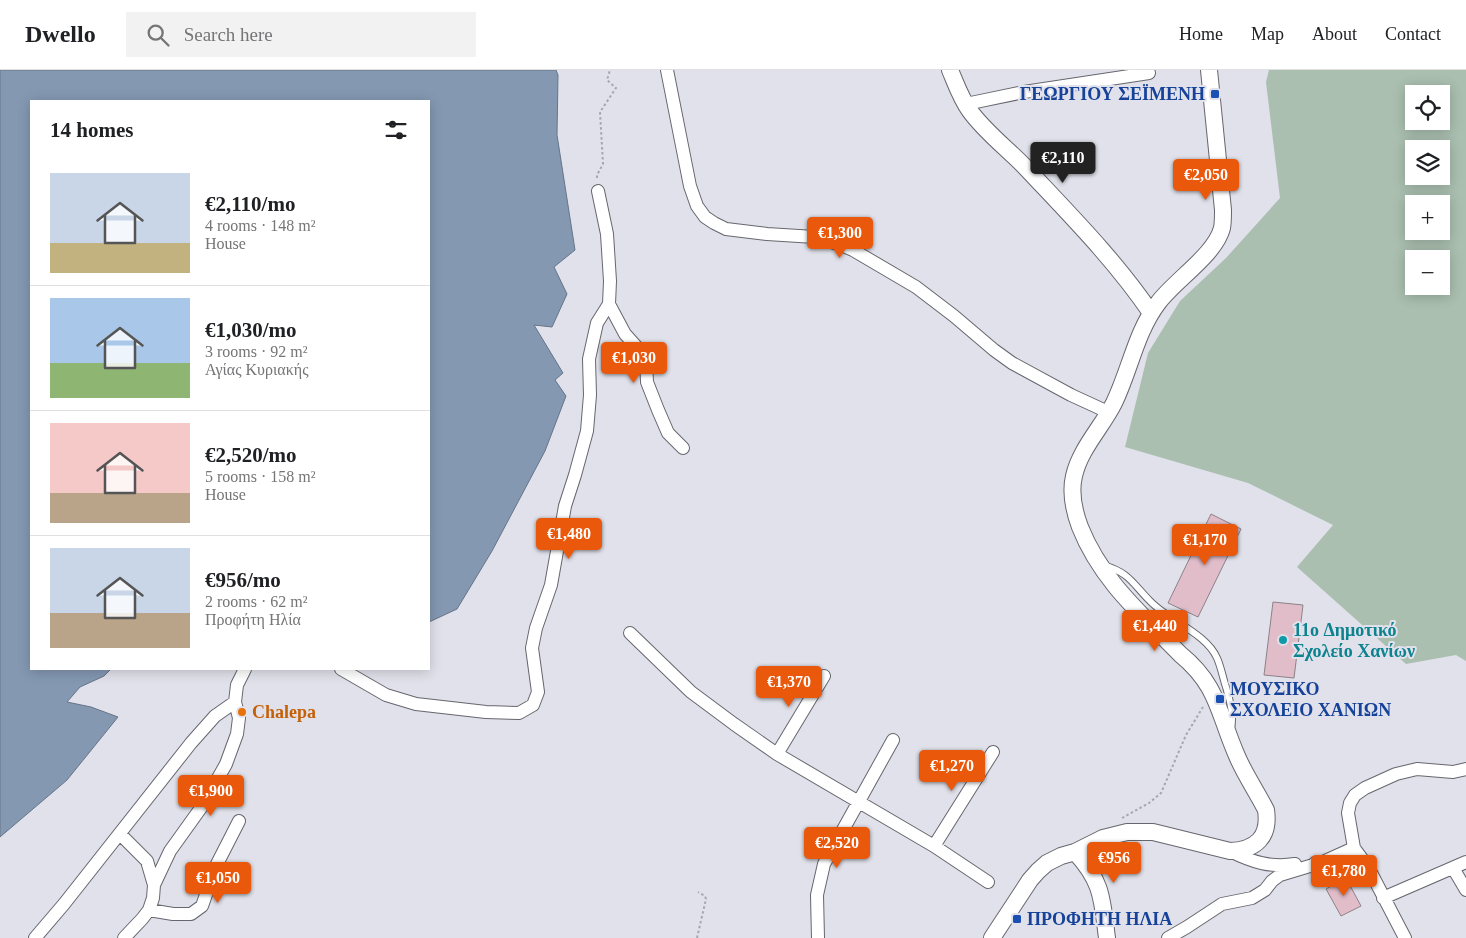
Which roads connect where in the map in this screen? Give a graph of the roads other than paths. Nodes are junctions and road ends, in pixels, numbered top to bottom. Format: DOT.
graph roads {
  1 [pos="667,70"];
  2 [pos="950,70"];
  3 [pos="1209,70"];
  4 [pos="1149,73"];
  5 [pos="966,104"];
  6 [pos="598,191"];
  7 [pos="609,304"];
  8 [pos="1151,313"];
  9 [pos="1108,412"];
  10 [pos="682,448"];
  11 [pos="1097,563"];
  12 [pos="630,633"];
  13 [pos="244,670"];
  14 [pos="342,670"];
  15 [pos="824,676"];
  16 [pos="235,702"];
  17 [pos="1230,735"];
  18 [pos="893,740"];
  19 [pos="993,752"];
  20 [pos="777,754"];
  21 [pos="1466,769"];
  22 [pos="860,802"];
  23 [pos="239,822"];
  24 [pos="120,834"];
  25 [pos="934,846"];
  26 [pos="1354,848"];
  27 [pos="1075,852"];
  28 [pos="1230,852"];
  29 [pos="1323,862"];
  30 [pos="1466,862"];
  31 [pos="1453,868"];
  32 [pos="988,882"];
  33 [pos="154,885"];
  34 [pos="1466,890"];
  35 [pos="1384,898"];
  36 [pos="149,910"];
  37 [pos="35,938"];
  38 [pos="124,938"];
  39 [pos="818,938"];
  40 [pos="992,938"];
  41 [pos="1107,938"];
  42 [pos="1168,938"];
  43 [pos="1405,938"];
  1 -- 9 [label="street"];
  2 -- 5 [label="street"];
  3 -- 8 [label="street"];
  4 -- 5 [label="street"];
  5 -- 8 [label="street"];
  6 -- 7 [label="street"];
  7 -- 10 [label="street"];
  7 -- 14 [label="street"];
  8 -- 9 [label="street"];
  9 -- 11 [label="street"];
  11 -- 17 [label="street"];
  11 -- 17 [label="lane"];
  12 -- 20 [label="street"];
  13 -- 16 [label="street"];
  15 -- 20 [label="street"];
  16 -- 24 [label="street"];
  16 -- 33 [label="street"];
  17 -- 28 [label="street"];
  18 -- 22 [label="street"];
  19 -- 25 [label="street"];
  20 -- 22 [label="street"];
  21 -- 26 [label="street"];
  22 -- 25 [label="street"];
  22 -- 39 [label="street"];
  23 -- 36 [label="street"];
  24 -- 33 [label="street"];
  24 -- 37 [label="street"];
  25 -- 32 [label="street"];
  26 -- 29 [label="street"];
  26 -- 35 [label="street"];
  27 -- 28 [label="street"];
  27 -- 40 [label="street"];
  27 -- 41 [label="street"];
  28 -- 29 [label="street"];
  29 -- 42 [label="street"];
  30 -- 31 [label="street"];
  31 -- 34 [label="street"];
  31 -- 35 [label="street"];
  33 -- 36 [label="street"];
  35 -- 43 [label="street"];
  36 -- 38 [label="street"];
}
